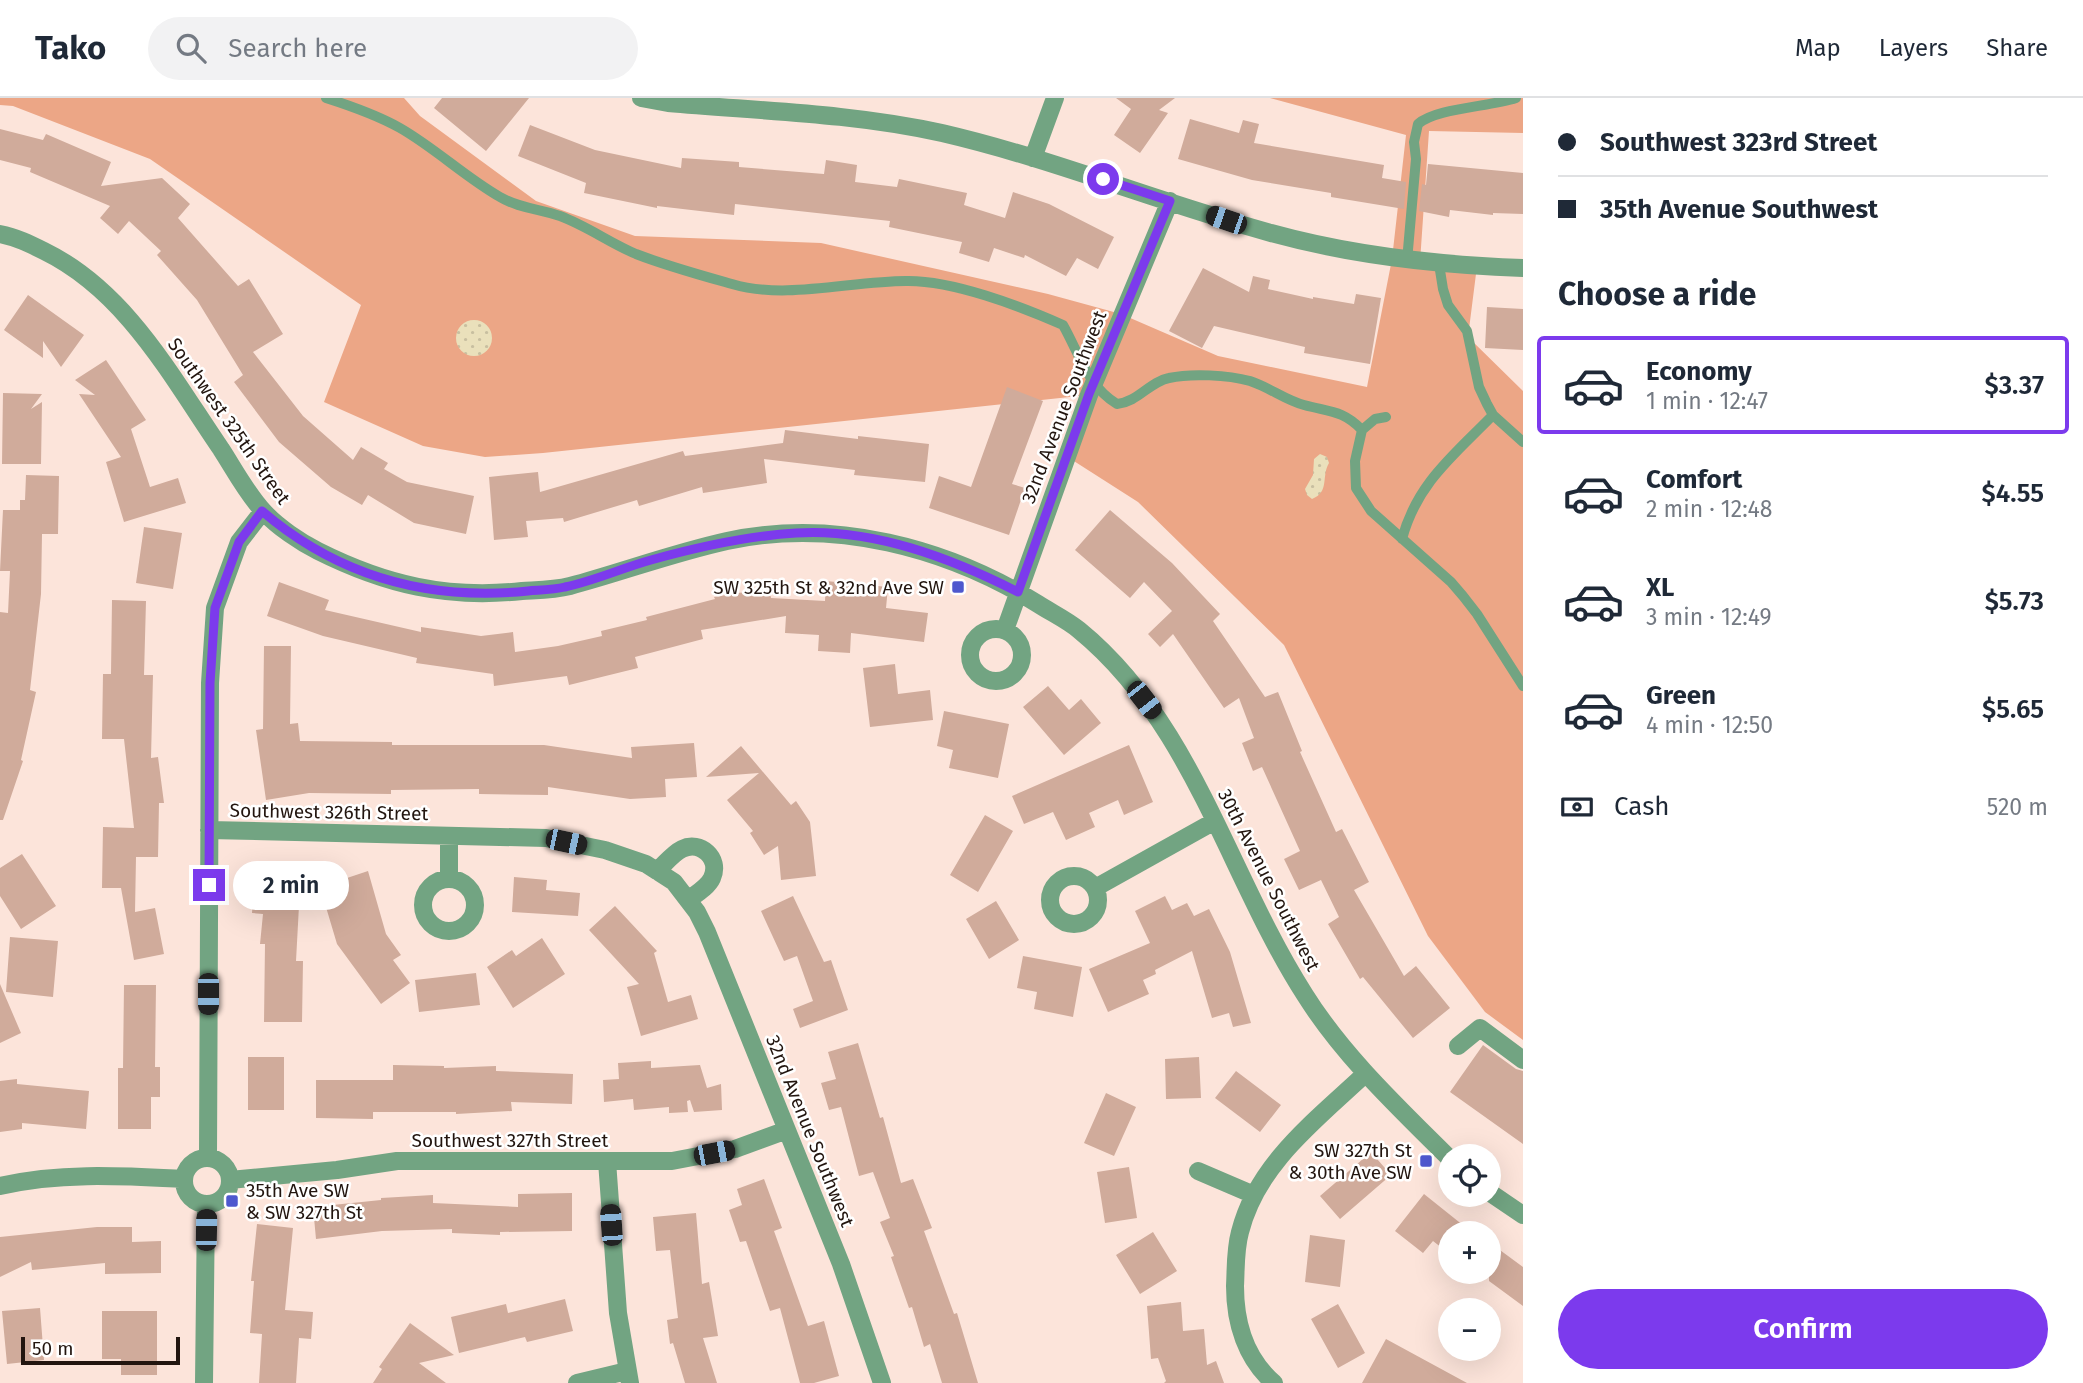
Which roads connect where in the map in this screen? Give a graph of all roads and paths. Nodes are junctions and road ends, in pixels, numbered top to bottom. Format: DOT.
graph roads {
  1 [pos="326,98"];
  2 [pos="641,98"];
  3 [pos="1055,98"];
  4 [pos="1516,98"];
  5 [pos="791,105"];
  6 [pos="1033,158"];
  7 [pos="1170,201"];
  8 [pos="0,234"];
  9 [pos="1407,261"];
  10 [pos="1439,264"];
  11 [pos="1523,268"];
  12 [pos="1093,383"];
  13 [pos="1493,415"];
  14 [pos="1386,417"];
  15 [pos="1362,430"];
  16 [pos="1523,442"];
  17 [pos="262,511"];
  18 [pos="1402,538"];
  19 [pos="1018,592"];
  20 [pos="1005,630"];
  21 [pos="1523,686"];
  22 [pos="1215,821"];
  23 [pos="209,831"];
  24 [pos="449,836"];
  25 [pos="657,872"];
  26 [pos="449,878"];
  27 [pos="674,882"];
  28 [pos="1095,888"];
  29 [pos="688,900"];
  30 [pos="1458,1046"];
  31 [pos="1523,1060"];
  32 [pos="1365,1074"];
  33 [pos="787,1130"];
  34 [pos="1438,1147"];
  35 [pos="208,1158"];
  36 [pos="607,1161"];
  37 [pos="1198,1171"];
  38 [pos="184,1179"];
  39 [pos="230,1180"];
  40 [pos="0,1186"];
  41 [pos="1254,1195"];
  42 [pos="1501,1200"];
  43 [pos="206,1204"];
  44 [pos="1523,1215"];
  45 [pos="628,1377"];
  46 [pos="204,1383"];
  47 [pos="578,1383"];
  48 [pos="882,1383"];
  49 [pos="1274,1383"];
  1 -- 12 [label="lane"];
  2 -- 5 [label="street"];
  3 -- 6 [label="street"];
  4 -- 9 [label="lane"];
  5 -- 6 [label="street"];
  6 -- 7 [label="street"];
  7 -- 9 [label="street"];
  7 -- 12 [label="street, 32nd Avenue Southwest"];
  8 -- 17 [label="street, Southwest 325th Street"];
  9 -- 10 [label="street"];
  10 -- 11 [label="street"];
  10 -- 13 [label="lane"];
  12 -- 15 [label="lane"];
  12 -- 19 [label="street, 32nd Avenue Southwest"];
  13 -- 16 [label="lane"];
  13 -- 18 [label="lane"];
  14 -- 15 [label="lane"];
  15 -- 18 [label="lane"];
  17 -- 19 [label="street, Southwest 325th Street"];
  17 -- 23 [label="street"];
  18 -- 21 [label="lane"];
  19 -- 20 [label="street, 32nd Avenue Southwest"];
  19 -- 22 [label="street, 30th Avenue Southwest"];
  22 -- 28 [label="street"];
  22 -- 32 [label="street, 30th Avenue Southwest"];
  23 -- 24 [label="street, Southwest 326th Street"];
  23 -- 35 [label="street"];
  24 -- 25 [label="street, Southwest 326th Street"];
  24 -- 26 [label="street, Southwest 326th Street"];
  25 -- 27 [label="street, Southwest 326th Street"];
  25 -- 29 [label="street"];
  27 -- 29 [label="street, 32nd Avenue Southwest"];
  29 -- 33 [label="street, 32nd Avenue Southwest"];
  30 -- 31 [label="street"];
  32 -- 34 [label="street"];
  32 -- 41 [label="street"];
  33 -- 36 [label="street, Southwest 327th Street"];
  33 -- 48 [label="street, 32nd Avenue Southwest"];
  35 -- 38 [label="street"];
  35 -- 39 [label="street"];
  36 -- 39 [label="street, Southwest 327th Street"];
  36 -- 45 [label="street"];
  37 -- 41 [label="street"];
  38 -- 40 [label="street"];
  38 -- 43 [label="street"];
  39 -- 43 [label="street"];
  41 -- 49 [label="street"];
  42 -- 44 [label="street"];
  43 -- 46 [label="street"];
  45 -- 47 [label="street"];
}
